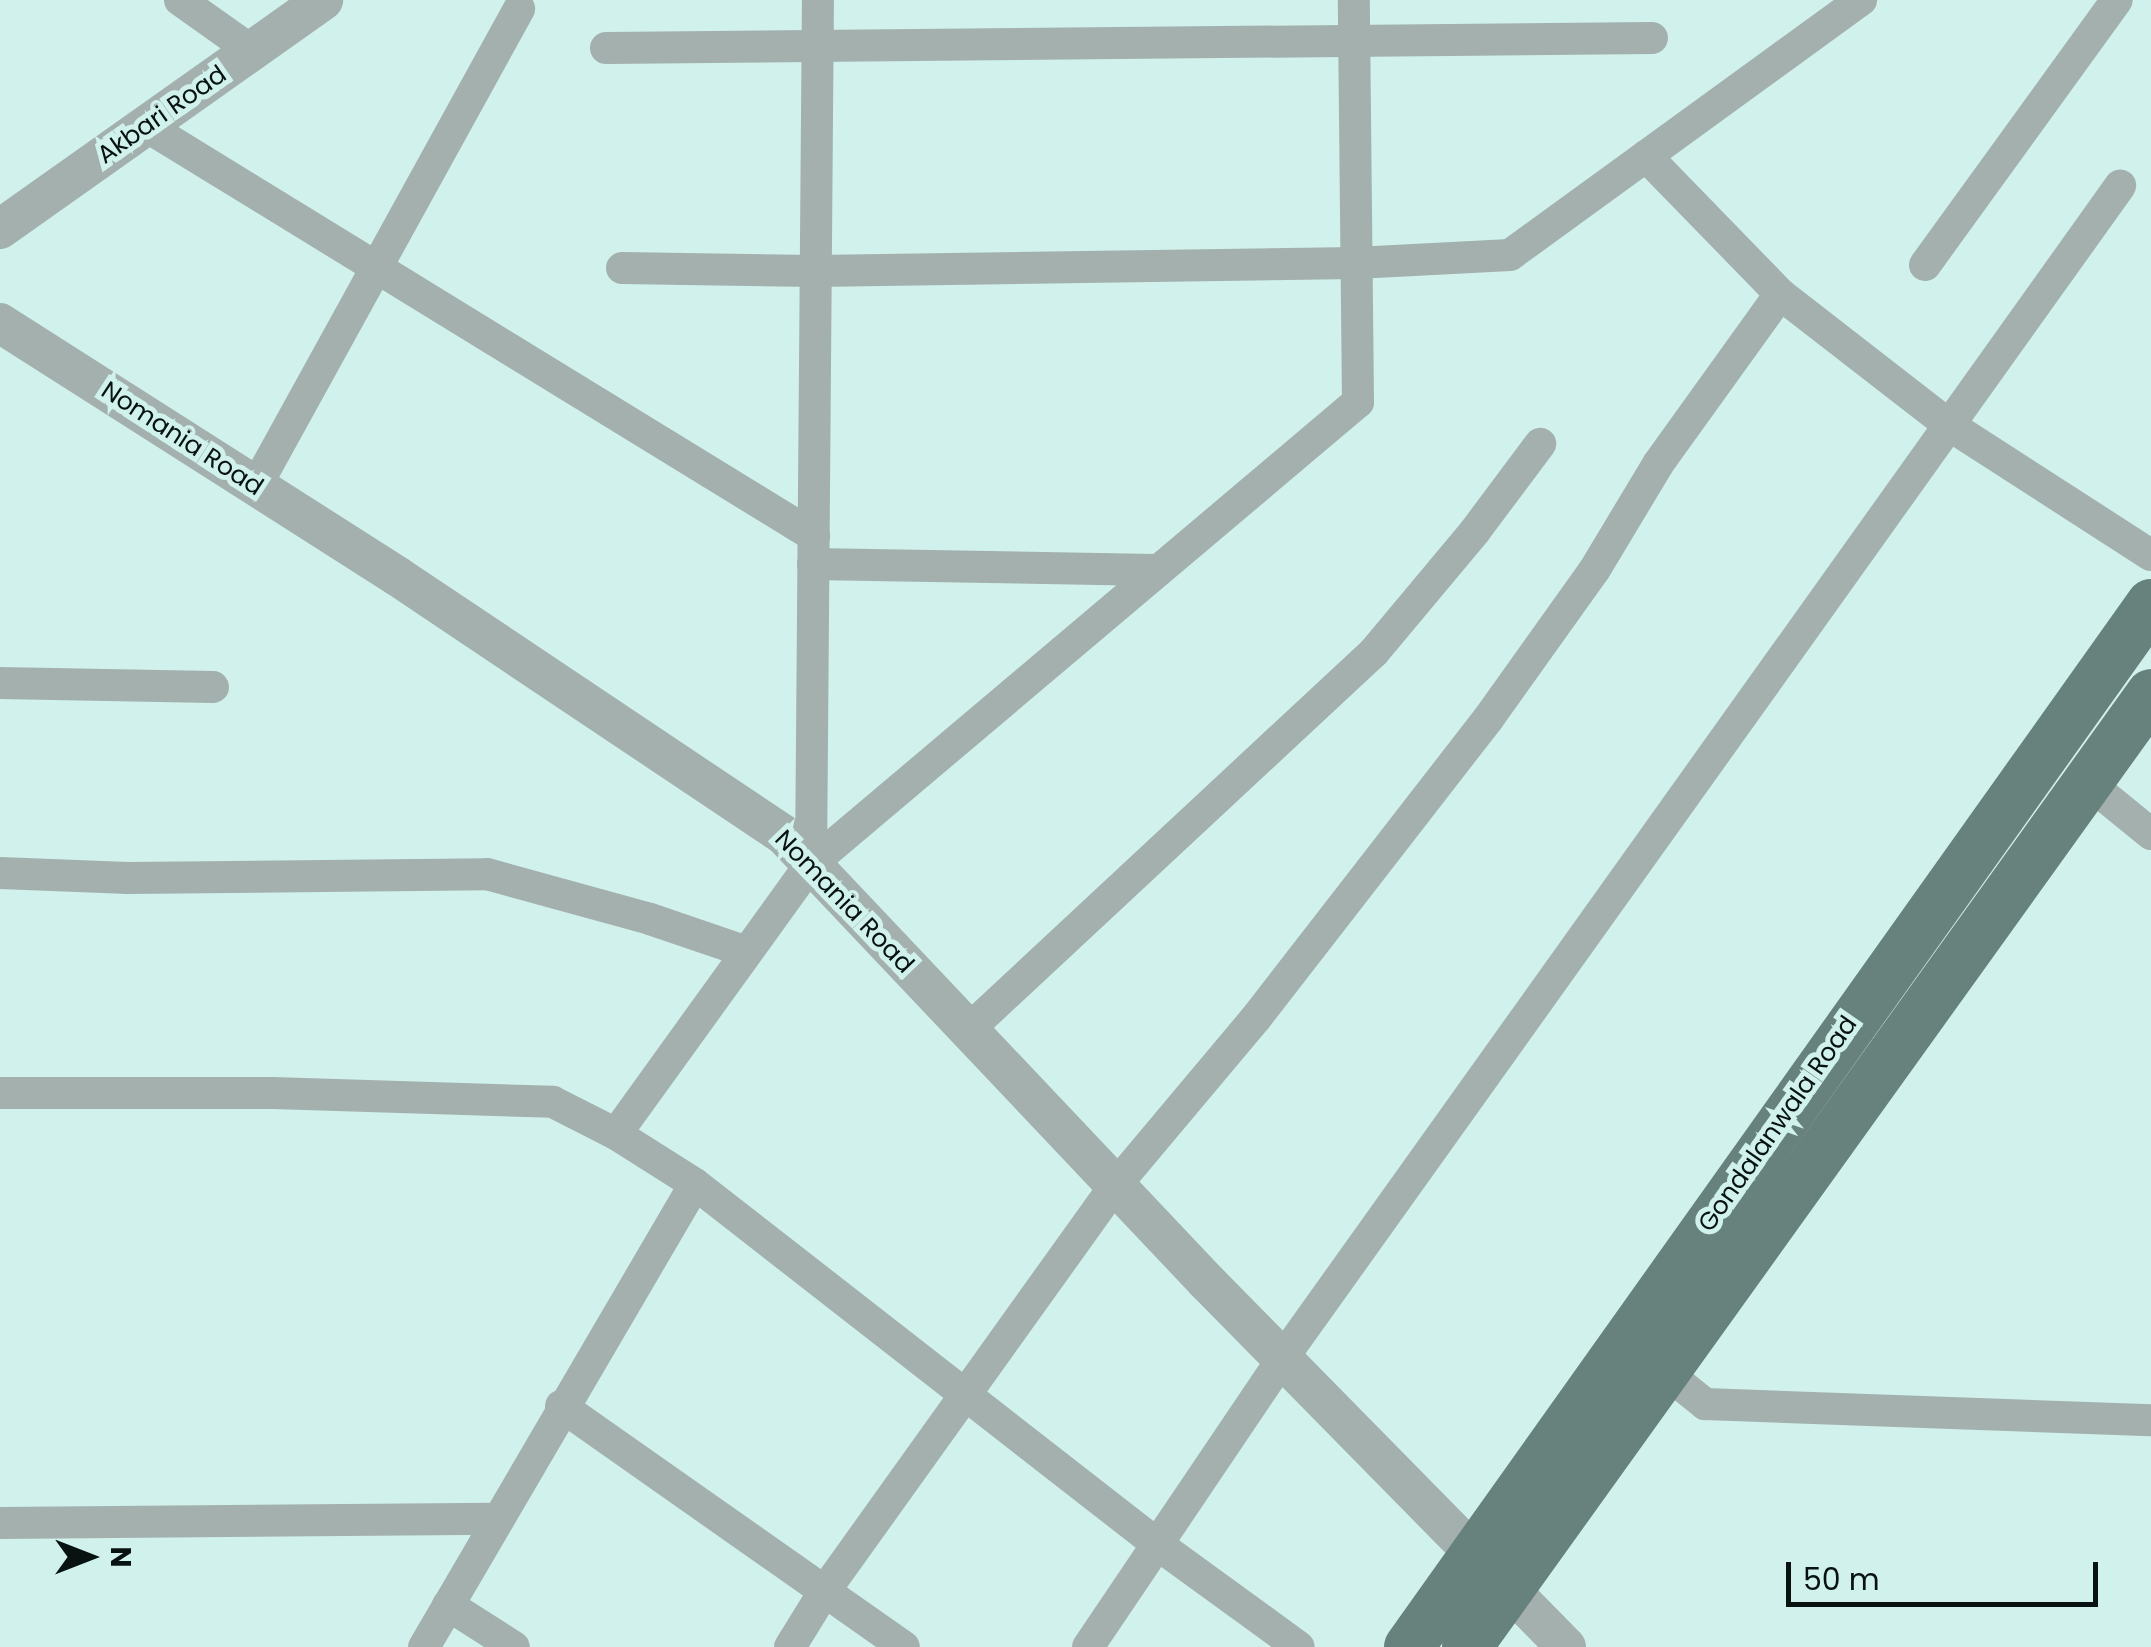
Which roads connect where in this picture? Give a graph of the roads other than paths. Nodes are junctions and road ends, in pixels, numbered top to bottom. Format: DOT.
graph roads {
  1 [pos="180,0"];
  2 [pos="323,0"];
  3 [pos="818,0"];
  4 [pos="1354,0"];
  5 [pos="1861,0"];
  6 [pos="2117,0"];
  7 [pos="519,9"];
  8 [pos="1354,38"];
  9 [pos="1652,38"];
  10 [pos="818,43"];
  11 [pos="606,48"];
  12 [pos="252,50"];
  13 [pos="146,126"];
  14 [pos="1646,156"];
  15 [pos="2120,186"];
  16 [pos="0,229"];
  17 [pos="1356,263"];
  18 [pos="1925,265"];
  19 [pos="373,268"];
  20 [pos="622,268"];
  21 [pos="815,271"];
  22 [pos="1780,294"];
  23 [pos="0,322"];
  24 [pos="1949,425"];
  25 [pos="1540,444"];
  26 [pos="256,486"];
  27 [pos="814,550"];
  28 [pos="2151,555"];
  29 [pos="1154,570"];
  30 [pos="2151,604"];
  31 [pos="0,683"];
  32 [pos="213,687"];
  33 [pos="2151,694"];
  34 [pos="2086,781"];
  35 [pos="2151,834"];
  36 [pos="811,864"];
  37 [pos="0,873"];
  38 [pos="747,952"];
  39 [pos="967,1031"];
  40 [pos="0,1093"];
  41 [pos="616,1134"];
  42 [pos="694,1184"];
  43 [pos="1115,1186"];
  44 [pos="1282,1359"];
  45 [pos="1664,1371"];
  46 [pos="967,1394"];
  47 [pos="562,1406"];
  48 [pos="2151,1420"];
  49 [pos="496,1519"];
  50 [pos="0,1523"];
  51 [pos="1157,1544"];
  52 [pos="1489,1571"];
  53 [pos="824,1592"];
  54 [pos="448,1605"];
  55 [pos="424,1647"];
  56 [pos="514,1647"];
  57 [pos="790,1647"];
  58 [pos="904,1647"];
  59 [pos="1088,1647"];
  60 [pos="1299,1647"];
  61 [pos="1409,1647"];
  62 [pos="1467,1647"];
  63 [pos="1566,1647"];
  1 -- 12 [label="street"];
  2 -- 12 [label="street, Akbari Road"];
  3 -- 10 [label="street"];
  4 -- 8 [label="street"];
  5 -- 14 [label="street"];
  6 -- 18 [label="street"];
  7 -- 19 [label="street"];
  8 -- 9 [label="street"];
  8 -- 10 [label="street"];
  8 -- 17 [label="street"];
  10 -- 11 [label="street"];
  10 -- 21 [label="street"];
  12 -- 13 [label="street, Akbari Road"];
  13 -- 16 [label="street, Akbari Road"];
  13 -- 19 [label="street"];
  14 -- 17 [label="street"];
  14 -- 22 [label="street"];
  15 -- 24 [label="street"];
  17 -- 21 [label="street"];
  17 -- 29 [label="street"];
  19 -- 26 [label="street"];
  19 -- 27 [label="street"];
  20 -- 21 [label="street"];
  21 -- 27 [label="street"];
  22 -- 24 [label="street"];
  22 -- 43 [label="street"];
  23 -- 26 [label="street, Nomania Road"];
  24 -- 28 [label="street"];
  24 -- 44 [label="street"];
  25 -- 39 [label="street"];
  26 -- 36 [label="street, Nomania Road"];
  27 -- 29 [label="street"];
  27 -- 36 [label="street"];
  29 -- 36 [label="street"];
  30 -- 52 [label="main road, Gondalanwala Road"];
  31 -- 32 [label="street"];
  33 -- 34 [label="main road, Gondalanwala Road"];
  34 -- 35 [label="street"];
  34 -- 45 [label="main road, Gondalanwala Road"];
  36 -- 38 [label="street"];
  36 -- 39 [label="street, Nomania Road"];
  37 -- 38 [label="street"];
  38 -- 41 [label="street"];
  39 -- 43 [label="street, Nomania Road"];
  40 -- 41 [label="street"];
  41 -- 42 [label="street"];
  42 -- 46 [label="street"];
  42 -- 47 [label="street"];
  43 -- 44 [label="street, Nomania Road"];
  43 -- 46 [label="street"];
  44 -- 51 [label="street"];
  44 -- 52 [label="street, Nomania Road"];
  45 -- 48 [label="street"];
  45 -- 52 [label="main road, Gondalanwala Road"];
  46 -- 51 [label="street"];
  46 -- 53 [label="street"];
  47 -- 49 [label="street"];
  47 -- 53 [label="street"];
  49 -- 50 [label="street"];
  49 -- 54 [label="street"];
  51 -- 59 [label="street"];
  51 -- 60 [label="street"];
  52 -- 61 [label="main road, Gondalanwala Road"];
  52 -- 62 [label="main road, Gondalanwala Road"];
  52 -- 63 [label="street, Nomania Road"];
  53 -- 57 [label="street"];
  53 -- 58 [label="street"];
  54 -- 55 [label="street"];
  54 -- 56 [label="street"];
}
